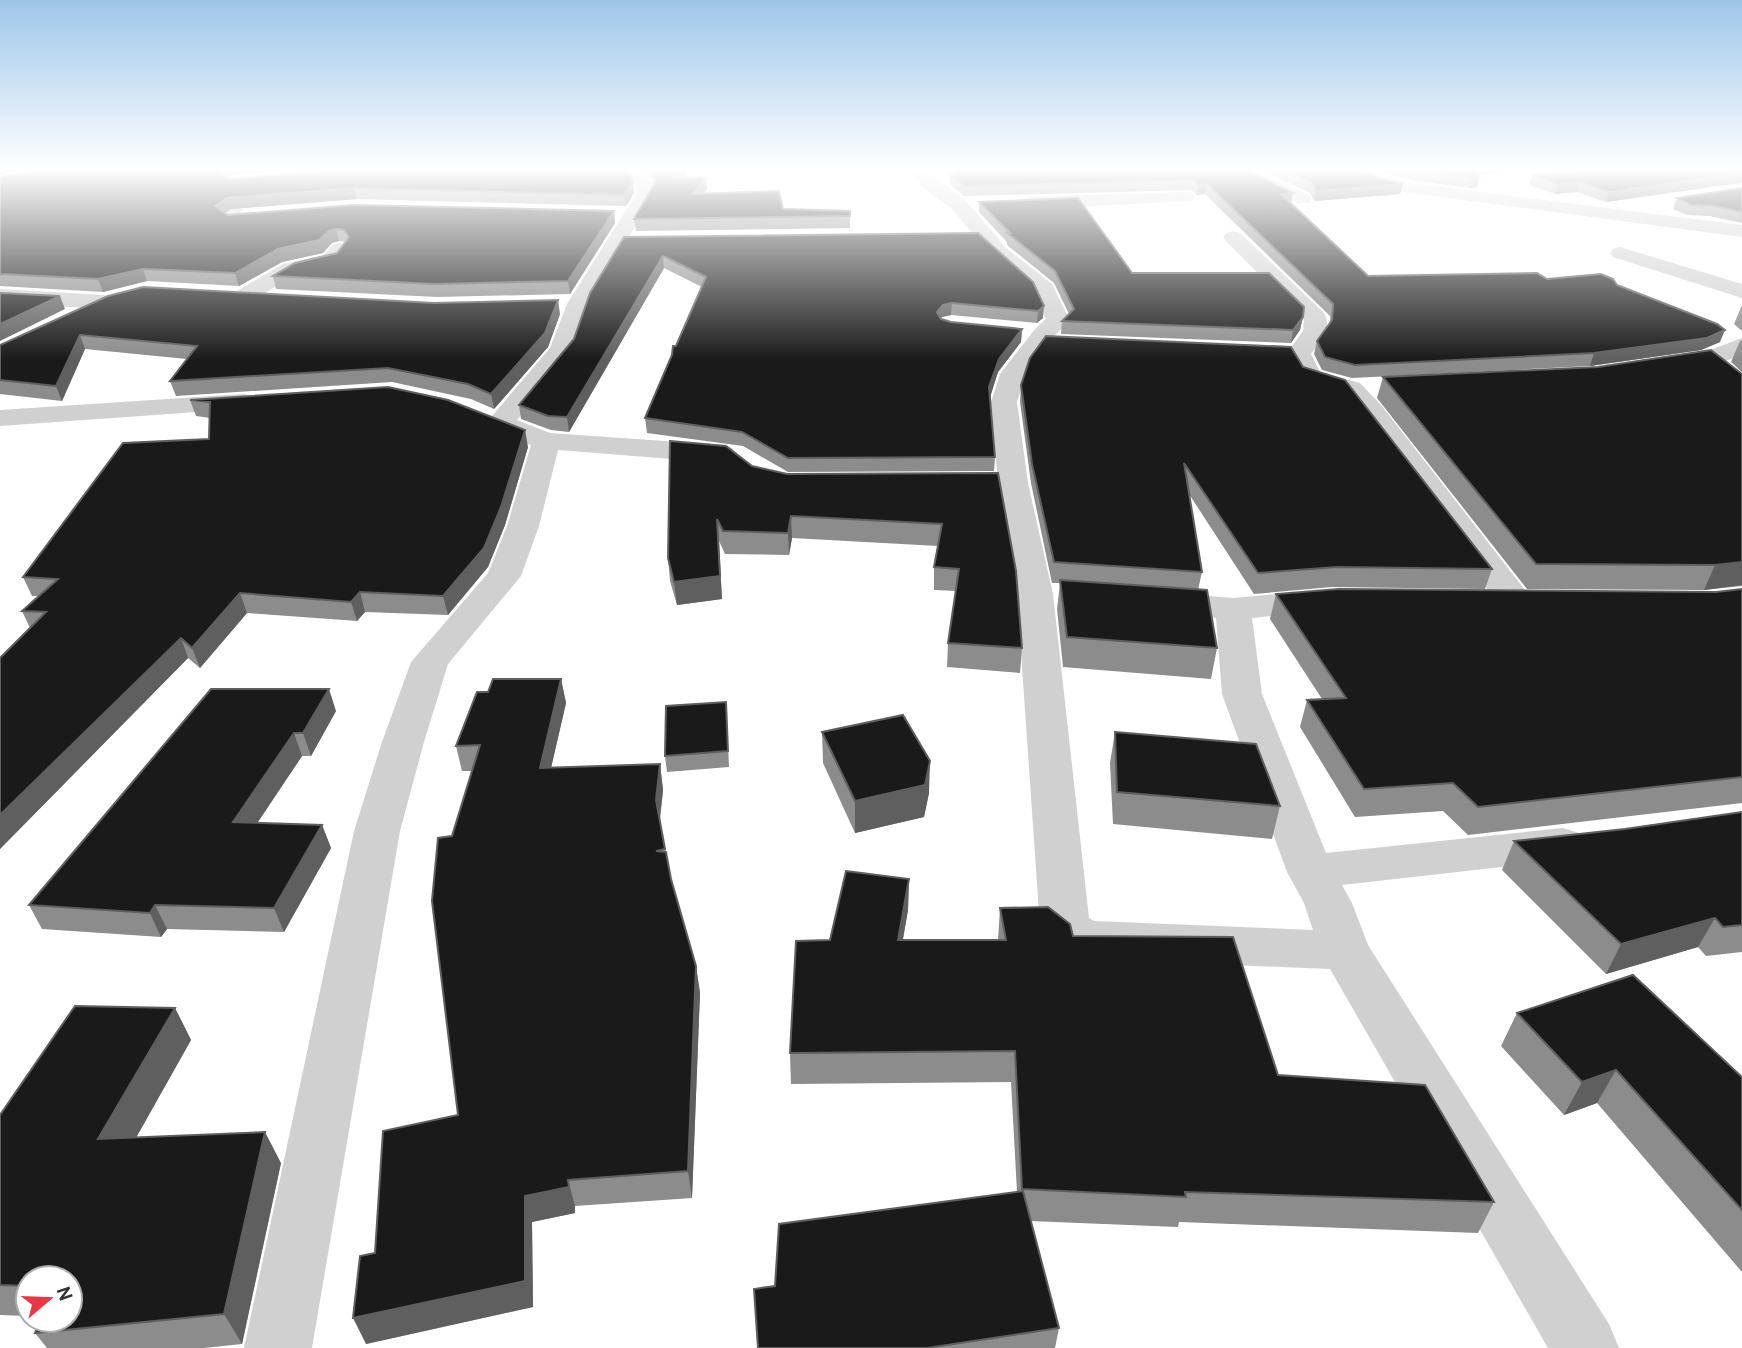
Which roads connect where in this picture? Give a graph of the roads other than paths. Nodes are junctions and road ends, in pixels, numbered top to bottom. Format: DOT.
graph roads {
  1 [pos="620,234"];
  2 [pos="956,235"];
  3 [pos="982,235"];
  4 [pos="1233,237"];
  5 [pos="340,249"];
  6 [pos="1620,253"];
  7 [pos="1742,291"];
  8 [pos="219,294"];
  9 [pos="0,296"];
  10 [pos="245,296"];
  11 [pos="280,298"];
  12 [pos="58,325"];
  13 [pos="1721,329"];
  14 [pos="1742,345"];
  15 [pos="1217,350"];
  16 [pos="1299,354"];
  17 [pos="1708,360"];
  18 [pos="1643,370"];
  19 [pos="1734,380"];
  20 [pos="1389,388"];
  21 [pos="1351,389"];
  22 [pos="266,401"];
  23 [pos="0,418"];
  24 [pos="546,441"];
  25 [pos="747,463"];
  26 [pos="1356,600"];
  27 [pos="1479,602"];
  28 [pos="1180,605"];
  29 [pos="1233,609"];
  30 [pos="1597,840"];
  31 [pos="1310,872"];
  32 [pos="1345,950"];
  33 [pos="278,1348"];
  34 [pos="1585,1348"];
  1 -- 24 [label="street"];
  2 -- 3 [label="street"];
  3 -- 32 [label="street"];
  4 -- 16 [label="street"];
  5 -- 10 [label="street"];
  6 -- 7 [label="street"];
  8 -- 10 [label="street"];
  9 -- 12 [label="street"];
  10 -- 11 [label="street"];
  13 -- 14 [label="street"];
  14 -- 17 [label="street"];
  15 -- 16 [label="street"];
  16 -- 21 [label="street"];
  17 -- 18 [label="street"];
  17 -- 19 [label="street"];
  20 -- 21 [label="street"];
  21 -- 27 [label="street"];
  22 -- 23 [label="street"];
  24 -- 25 [label="street"];
  24 -- 33 [label="street"];
  26 -- 29 [label="street"];
  28 -- 29 [label="street"];
  29 -- 31 [label="street"];
  30 -- 31 [label="street"];
  31 -- 32 [label="street"];
  32 -- 34 [label="street"];
}
